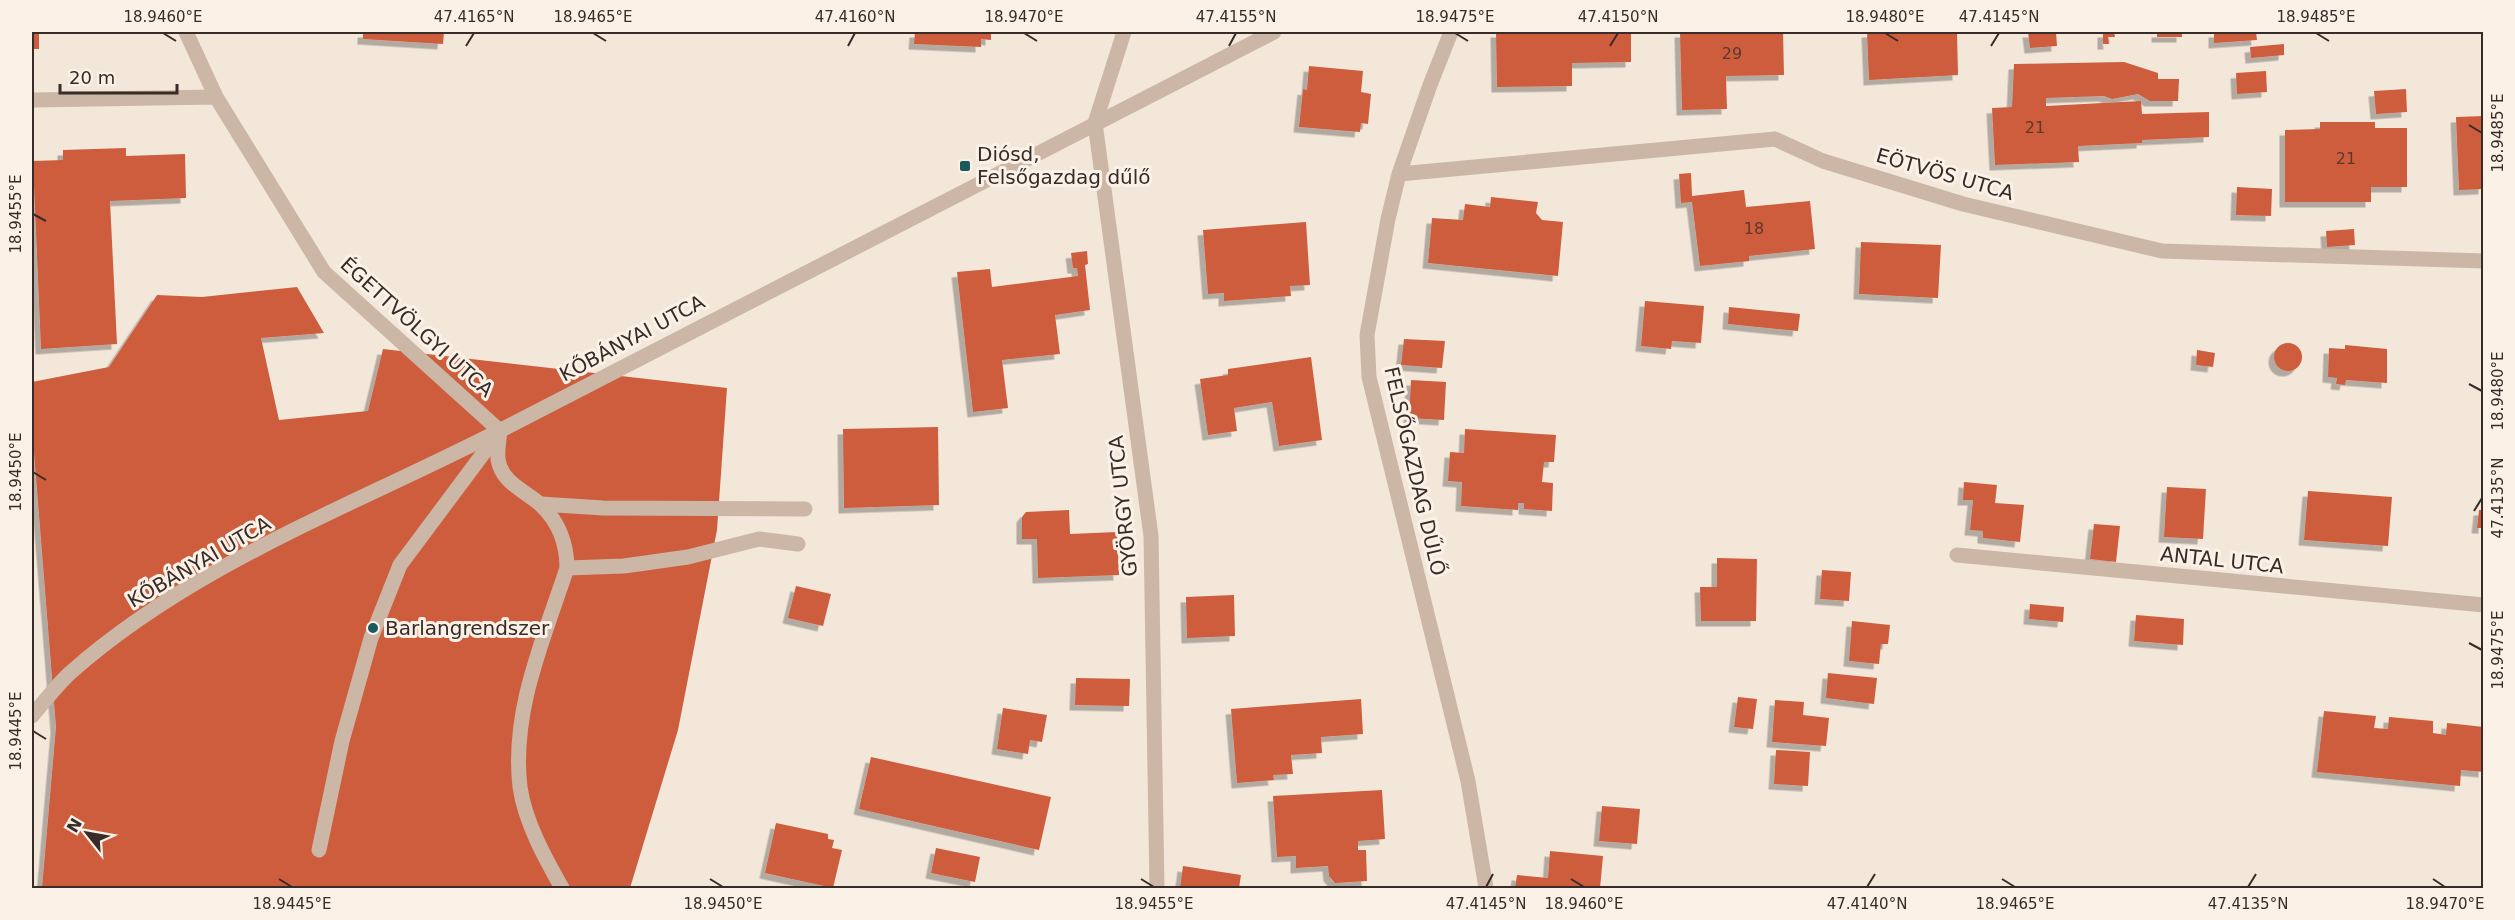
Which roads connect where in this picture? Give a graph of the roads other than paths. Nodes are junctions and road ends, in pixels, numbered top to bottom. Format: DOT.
graph roads {
  1 [pos="186,32"];
  2 [pos="1124,32"];
  3 [pos="1274,32"];
  4 [pos="1451,32"];
  5 [pos="216,97"];
  6 [pos="32,100"];
  7 [pos="1095,123"];
  8 [pos="1400,174"];
  9 [pos="2484,261"];
  10 [pos="500,431"];
  11 [pos="541,504"];
  12 [pos="805,509"];
  13 [pos="798,544"];
  14 [pos="1957,555"];
  15 [pos="567,568"];
  16 [pos="2484,605"];
  17 [pos="32,716"];
  18 [pos="319,850"];
  19 [pos="562,888"];
  20 [pos="1157,888"];
  21 [pos="1486,888"];
  1 -- 5 [label="street, ÉGETTVÖLGYI UTCA"];
  2 -- 7 [label="street"];
  3 -- 7 [label="street, KŐBÁNYAI UTCA"];
  4 -- 8 [label="street, FELSŐGAZDAG DŰLŐ"];
  5 -- 6 [label="street"];
  5 -- 10 [label="street, ÉGETTVÖLGYI UTCA"];
  7 -- 10 [label="street, KŐBÁNYAI UTCA"];
  7 -- 20 [label="street, GYÖRGY UTCA"];
  8 -- 9 [label="street, EÖTVÖS UTCA"];
  8 -- 21 [label="street, FELSŐGAZDAG DŰLŐ"];
  10 -- 11 [label="street"];
  10 -- 17 [label="street, KŐBÁNYAI UTCA"];
  10 -- 18 [label="street"];
  11 -- 12 [label="street"];
  11 -- 15 [label="street"];
  13 -- 15 [label="street"];
  14 -- 16 [label="street, ANTAL UTCA"];
  15 -- 19 [label="street"];
}
